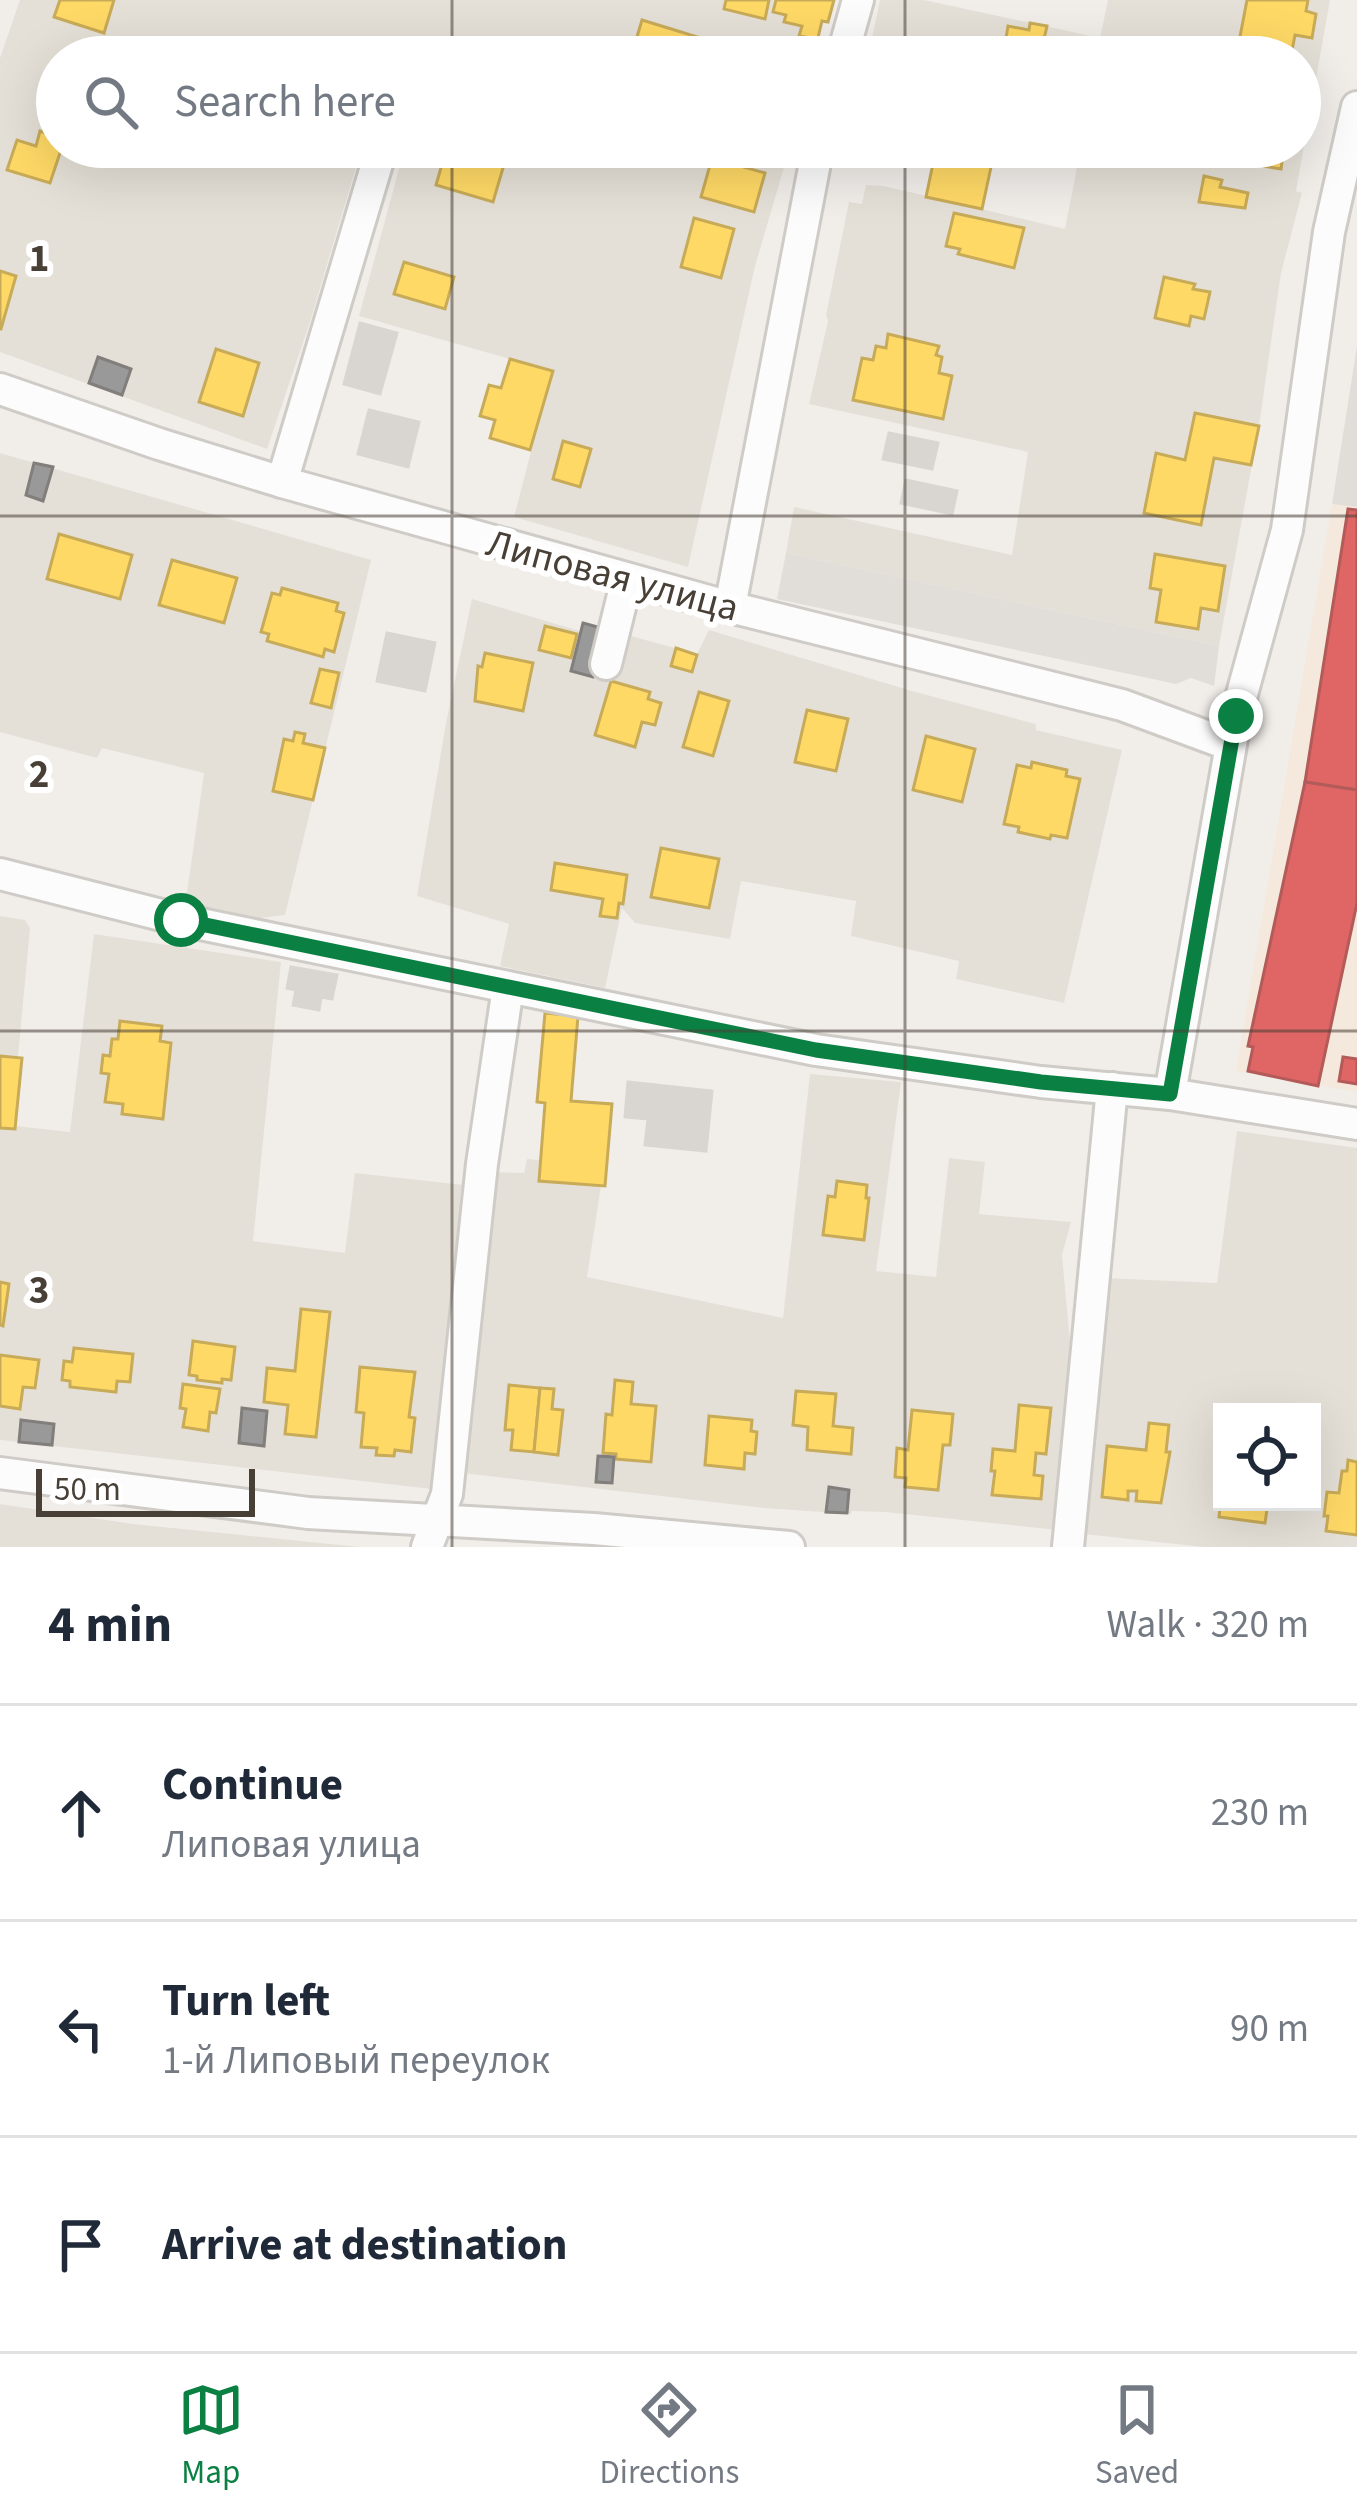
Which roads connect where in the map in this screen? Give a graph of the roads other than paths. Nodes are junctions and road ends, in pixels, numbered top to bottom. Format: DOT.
graph roads {
  1 [pos="859,0"];
  2 [pos="848,36"];
  3 [pos="1357,107"];
  4 [pos="376,168"];
  5 [pos="814,168"];
  6 [pos="0,388"];
  7 [pos="282,482"];
  8 [pos="627,578"];
  9 [pos="730,607"];
  10 [pos="606,664"];
  11 [pos="1231,745"];
  12 [pos="0,874"];
  13 [pos="508,987"];
  14 [pos="1112,1088"];
  15 [pos="1170,1094"];
  16 [pos="1357,1124"];
  17 [pos="0,1472"];
  18 [pos="432,1534"];
  19 [pos="789,1547"];
  20 [pos="1068,1547"];
  1 -- 2 [label="street"];
  3 -- 11 [label="street"];
  4 -- 7 [label="street"];
  5 -- 9 [label="street"];
  6 -- 7 [label="street, Липовая улица"];
  7 -- 8 [label="street, Липовая улица"];
  8 -- 9 [label="street, Липовая улица"];
  8 -- 10 [label="street"];
  9 -- 11 [label="street, Липовая улица"];
  11 -- 15 [label="street"];
  12 -- 13 [label="street"];
  13 -- 14 [label="street"];
  13 -- 18 [label="street"];
  14 -- 15 [label="street"];
  14 -- 20 [label="street"];
  15 -- 16 [label="street"];
  17 -- 18 [label="street"];
  18 -- 19 [label="street"];
}
